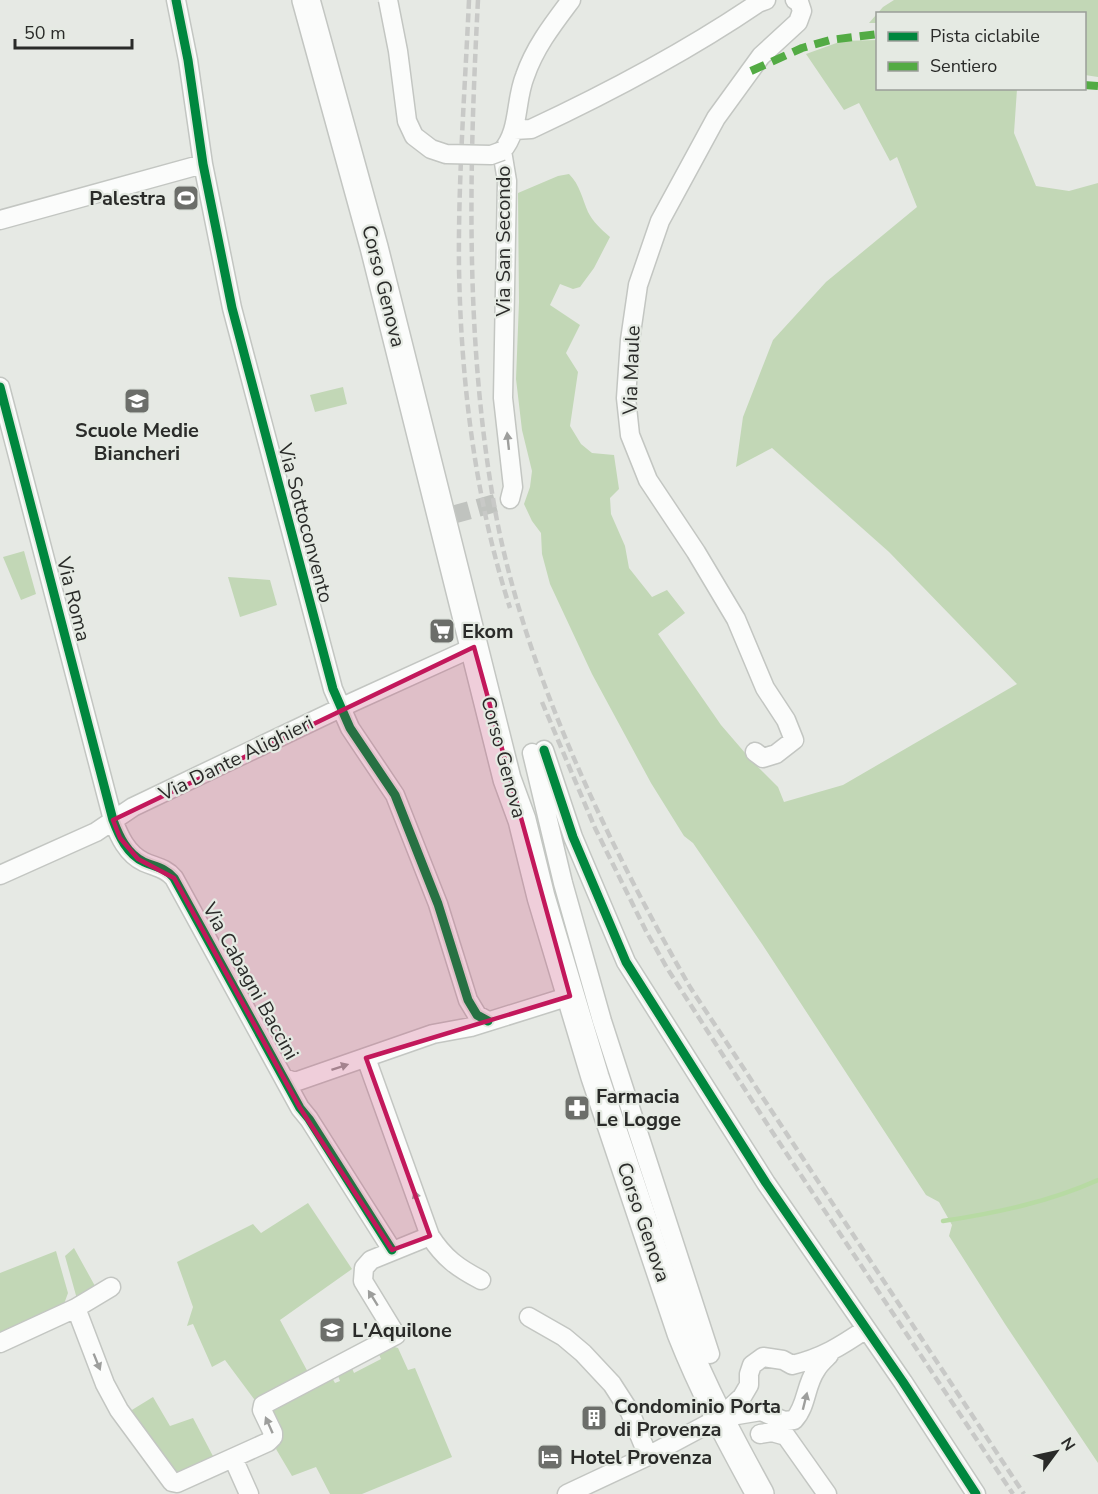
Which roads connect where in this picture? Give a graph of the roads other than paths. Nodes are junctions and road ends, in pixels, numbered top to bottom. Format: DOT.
graph roads {
  1 [pos="176,0"];
  2 [pos="306,0"];
  3 [pos="388,0"];
  4 [pos="571,0"];
  5 [pos="766,0"];
  6 [pos="795,0"];
  7 [pos="514,130"];
  8 [pos="502,151"];
  9 [pos="203,164"];
  10 [pos="0,220"];
  11 [pos="0,387"];
  12 [pos="8,452"];
  13 [pos="510,499"];
  14 [pos="474,647"];
  15 [pos="340,708"];
  16 [pos="755,752"];
  17 [pos="113,819"];
  18 [pos="568,821"];
  19 [pos="550,828"];
  20 [pos="0,875"];
  21 [pos="570,996"];
  22 [pos="488,1021"];
  23 [pos="366,1059"];
  24 [pos="285,1078"];
  25 [pos="430,1236"];
  26 [pos="393,1251"];
  27 [pos="481,1280"];
  28 [pos="111,1287"];
  29 [pos="75,1308"];
  30 [pos="529,1317"];
  31 [pos="866,1329"];
  32 [pos="0,1343"];
  33 [pos="831,1352"];
  34 [pos="710,1354"];
  35 [pos="718,1418"];
  36 [pos="760,1434"];
  37 [pos="648,1456"];
  38 [pos="233,1458"];
  39 [pos="249,1494"];
  40 [pos="567,1494"];
  41 [pos="760,1494"];
  42 [pos="827,1494"];
  43 [pos="976,1494"];
  1 -- 9 [label="street, Via Sottoconvento"];
  2 -- 14 [label="main road, Corso Genova"];
  3 -- 8 [label="street, bridge"];
  4 -- 7 [label="street, Via San Secondo"];
  5 -- 7 [label="street"];
  6 -- 16 [label="street, Via Maule"];
  7 -- 8 [label="street, Via San Secondo"];
  13 -- 8 [label="street, Via San Secondo, one-way"];
  9 -- 10 [label="street"];
  9 -- 15 [label="street, Via Sottoconvento"];
  11 -- 12 [label="street, Via Roma"];
  12 -- 17 [label="street, Via Roma"];
  14 -- 15 [label="street, Via Dante Alighieri"];
  14 -- 21 [label="main road, Corso Genova"];
  15 -- 17 [label="street, Via Dante Alighieri"];
  15 -- 22 [label="street, Via Sottoconvento"];
  17 -- 20 [label="street, Via Dante Alighieri"];
  17 -- 24 [label="street, Via Cabagni Baccini"];
  18 -- 19 [label="street"];
  18 -- 19 [label="street"];
  18 -- 31 [label="street"];
  19 -- 34 [label="street"];
  21 -- 22 [label="street, Via Cabagni Baccini"];
  21 -- 35 [label="main road, Corso Genova"];
  22 -- 23 [label="street, Via Cabagni Baccini"];
  24 -- 23 [label="street, Via Cabagni Baccini, one-way"];
  25 -- 23 [label="street, one-way"];
  24 -- 26 [label="street, Via Cabagni Baccini"];
  25 -- 26 [label="street"];
  25 -- 27 [label="street"];
  38 -- 26 [label="street, one-way"];
  28 -- 29 [label="street"];
  29 -- 32 [label="street"];
  29 -- 38 [label="street, one-way"];
  30 -- 37 [label="street"];
  31 -- 33 [label="street"];
  31 -- 43 [label="street"];
  33 -- 35 [label="street"];
  35 -- 33 [label="street, one-way"];
  35 -- 37 [label="street"];
  35 -- 41 [label="main road, Corso Genova"];
  36 -- 42 [label="street"];
  37 -- 40 [label="street"];
  38 -- 39 [label="street"];
}
